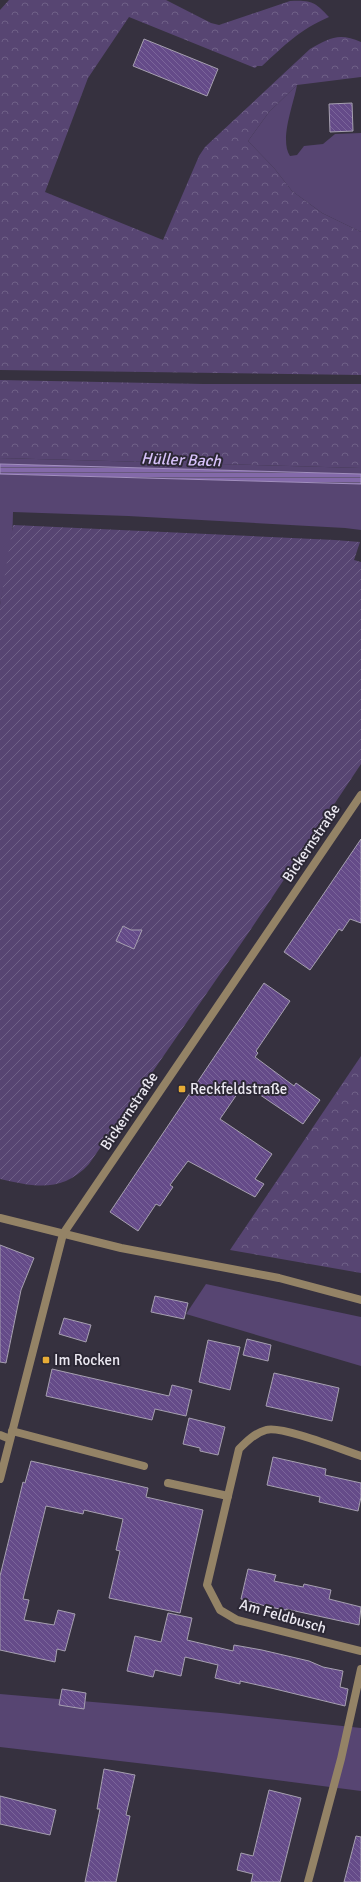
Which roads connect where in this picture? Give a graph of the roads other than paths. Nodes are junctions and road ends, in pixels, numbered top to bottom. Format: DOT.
graph roads {
  1 [pos="361,795"];
  2 [pos="0,1218"];
  3 [pos="63,1234"];
  4 [pos="361,1300"];
  5 [pos="12,1431"];
  6 [pos="0,1435"];
  7 [pos="10,1440"];
  8 [pos="361,1456"];
  9 [pos="144,1466"];
  10 [pos="0,1479"];
  11 [pos="168,1483"];
  12 [pos="228,1496"];
  13 [pos="361,1651"];
  14 [pos="361,1670"];
  15 [pos="308,1882"];
  1 -- 3 [label="street, Bickernstraße"];
  2 -- 3 [label="street"];
  3 -- 4 [label="street"];
  3 -- 5 [label="street, Bickernstraße"];
  5 -- 7 [label="street, Bickernstraße"];
  5 -- 9 [label="street"];
  6 -- 7 [label="street"];
  7 -- 10 [label="street, Bickernstraße"];
  8 -- 12 [label="street, Am Feldbusch"];
  11 -- 12 [label="street"];
  12 -- 13 [label="street, Am Feldbusch"];
  14 -- 15 [label="street"];
}
